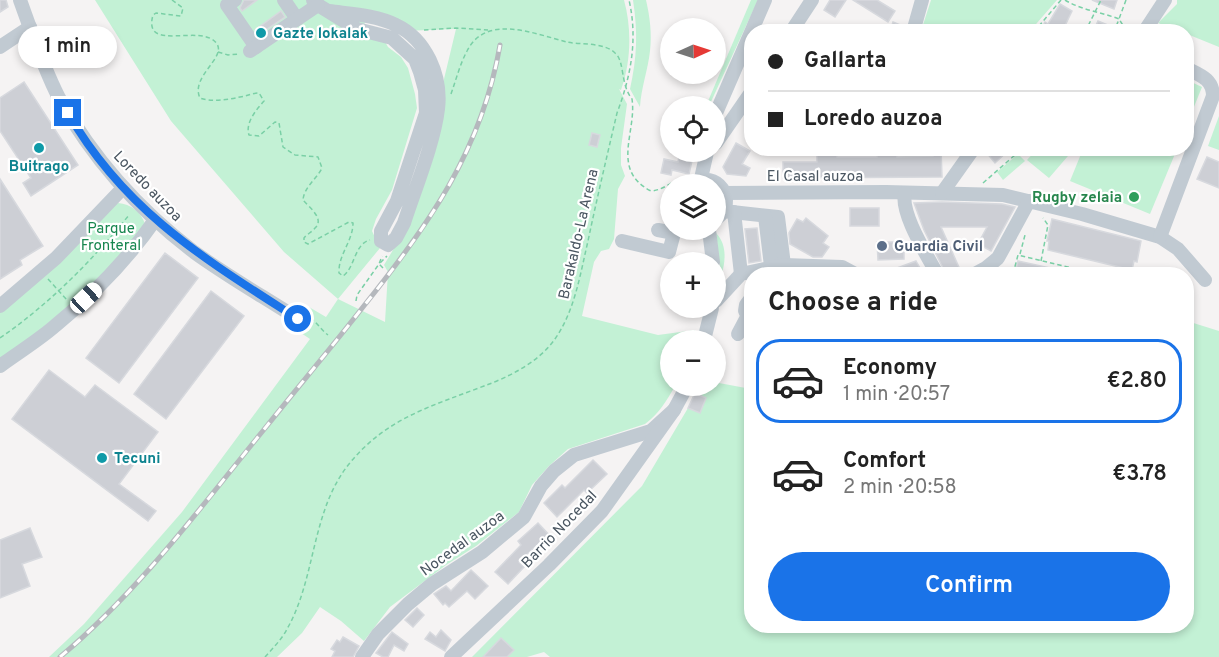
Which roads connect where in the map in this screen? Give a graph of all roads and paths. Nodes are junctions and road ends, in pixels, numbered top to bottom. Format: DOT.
graph roads {
  1 [pos="20,0"];
  2 [pos="172,0"];
  3 [pos="235,0"];
  4 [pos="284,0"];
  5 [pos="628,0"];
  6 [pos="765,0"];
  7 [pos="812,0"];
  8 [pos="922,0"];
  9 [pos="1061,0"];
  10 [pos="1065,0"];
  11 [pos="1101,0"];
  12 [pos="1126,0"];
  13 [pos="1165,0"];
  14 [pos="320,5"];
  15 [pos="1096,11"];
  16 [pos="297,19"];
  17 [pos="1119,19"];
  18 [pos="755,24"];
  19 [pos="796,24"];
  20 [pos="915,24"];
  21 [pos="1041,24"];
  22 [pos="1089,24"];
  23 [pos="1117,24"];
  24 [pos="1122,24"];
  25 [pos="1149,24"];
  26 [pos="30,27"];
  27 [pos="489,31"];
  28 [pos="412,35"];
  29 [pos="0,47"];
  30 [pos="744,48"];
  31 [pos="253,49"];
  32 [pos="218,52"];
  33 [pos="1194,72"];
  34 [pos="626,91"];
  35 [pos="723,96"];
  36 [pos="448,102"];
  37 [pos="744,103"];
  38 [pos="726,115"];
  39 [pos="735,116"];
  40 [pos="726,129"];
  41 [pos="1194,147"];
  42 [pos="968,156"];
  43 [pos="1014,156"];
  44 [pos="1190,156"];
  45 [pos="983,182"];
  46 [pos="123,188"];
  47 [pos="660,190"];
  48 [pos="726,193"];
  49 [pos="905,193"];
  50 [pos="942,193"];
  51 [pos="1029,201"];
  52 [pos="1043,213"];
  53 [pos="726,214"];
  54 [pos="129,215"];
  55 [pos="155,220"];
  56 [pos="726,221"];
  57 [pos="1025,233"];
  58 [pos="1160,237"];
  59 [pos="375,239"];
  60 [pos="673,240"];
  61 [pos="622,241"];
  62 [pos="384,251"];
  63 [pos="388,254"];
  64 [pos="1020,255"];
  65 [pos="1041,261"];
  66 [pos="379,264"];
  67 [pos="775,267"];
  68 [pos="934,267"];
  69 [pos="987,267"];
  70 [pos="1015,267"];
  71 [pos="1067,267"];
  72 [pos="1194,267"];
  73 [pos="1194,267"];
  74 [pos="383,268"];
  75 [pos="41,271"];
  76 [pos="741,274"];
  77 [pos="744,274"];
  78 [pos="1205,280"];
  79 [pos="58,290"];
  80 [pos="726,290"];
  81 [pos="356,301"];
  82 [pos="0,306"];
  83 [pos="75,309"];
  84 [pos="298,319"];
  85 [pos="318,322"];
  86 [pos="744,327"];
  87 [pos="738,334"];
  88 [pos="328,335"];
  89 [pos="0,338"];
  90 [pos="0,366"];
  91 [pos="682,396"];
  92 [pos="674,410"];
  93 [pos="265,657"];
  94 [pos="362,657"];
  95 [pos="451,657"];
  1 -- 26 [label="street, Loredo auzoa"];
  2 -- 32 [label="path"];
  3 -- 31 [label="street"];
  4 -- 16 [label="street"];
  5 -- 34 [label="path, Barakaldo-La Arena"];
  6 -- 18 [label="street"];
  7 -- 19 [label="street"];
  8 -- 20 [label="street"];
  9 -- 21 [label="path"];
  10 -- 15 [label="path"];
  11 -- 15 [label="path"];
  12 -- 17 [label="path"];
  13 -- 25 [label="street"];
  14 -- 16 [label="street"];
  14 -- 28 [label="street"];
  14 -- 28 [label="street"];
  15 -- 17 [label="path"];
  15 -- 22 [label="path"];
  16 -- 31 [label="street"];
  17 -- 23 [label="path"];
  17 -- 24 [label="path"];
  26 -- 29 [label="street"];
  26 -- 46 [label="street, Loredo auzoa"];
  27 -- 28 [label="path"];
  27 -- 34 [label="path"];
  27 -- 36 [label="path"];
  30 -- 35 [label="street"];
  31 -- 32 [label="path"];
  32 -- 59 [label="path"];
  33 -- 41 [label="street"];
  34 -- 47 [label="path"];
  34 -- 93 [label="path, Barakaldo-La Arena"];
  37 -- 39 [label="street"];
  38 -- 39 [label="street"];
  39 -- 40 [label="street"];
  42 -- 50 [label="street"];
  43 -- 45 [label="path"];
  44 -- 58 [label="street"];
  46 -- 55 [label="street, Loredo auzoa"];
  46 -- 75 [label="street"];
  48 -- 49 [label="street, El Casal auzoa"];
  49 -- 50 [label="street, El Casal auzoa"];
  49 -- 68 [label="street"];
  50 -- 51 [label="street, El Casal auzoa"];
  51 -- 52 [label="street, El Casal auzoa"];
  51 -- 69 [label="street"];
  52 -- 58 [label="street, El Casal auzoa"];
  52 -- 65 [label="path"];
  53 -- 67 [label="street"];
  54 -- 79 [label="path"];
  55 -- 83 [label="street"];
  55 -- 84 [label="street, Loredo auzoa"];
  56 -- 76 [label="street"];
  57 -- 64 [label="path"];
  58 -- 72 [label="street"];
  60 -- 61 [label="street"];
  62 -- 66 [label="path"];
  63 -- 66 [label="path"];
  64 -- 65 [label="path"];
  64 -- 70 [label="path"];
  65 -- 71 [label="path"];
  66 -- 74 [label="path"];
  66 -- 81 [label="path"];
  73 -- 78 [label="street"];
  75 -- 79 [label="path"];
  75 -- 82 [label="street"];
  76 -- 77 [label="street"];
  76 -- 80 [label="street"];
  79 -- 83 [label="path"];
  79 -- 89 [label="path"];
  83 -- 90 [label="street"];
  85 -- 88 [label="path"];
  86 -- 87 [label="street"];
  91 -- 92 [label="street"];
  92 -- 94 [label="street, Nocedal auzoa"];
  92 -- 95 [label="street, Barrio Nocedal"];
}
